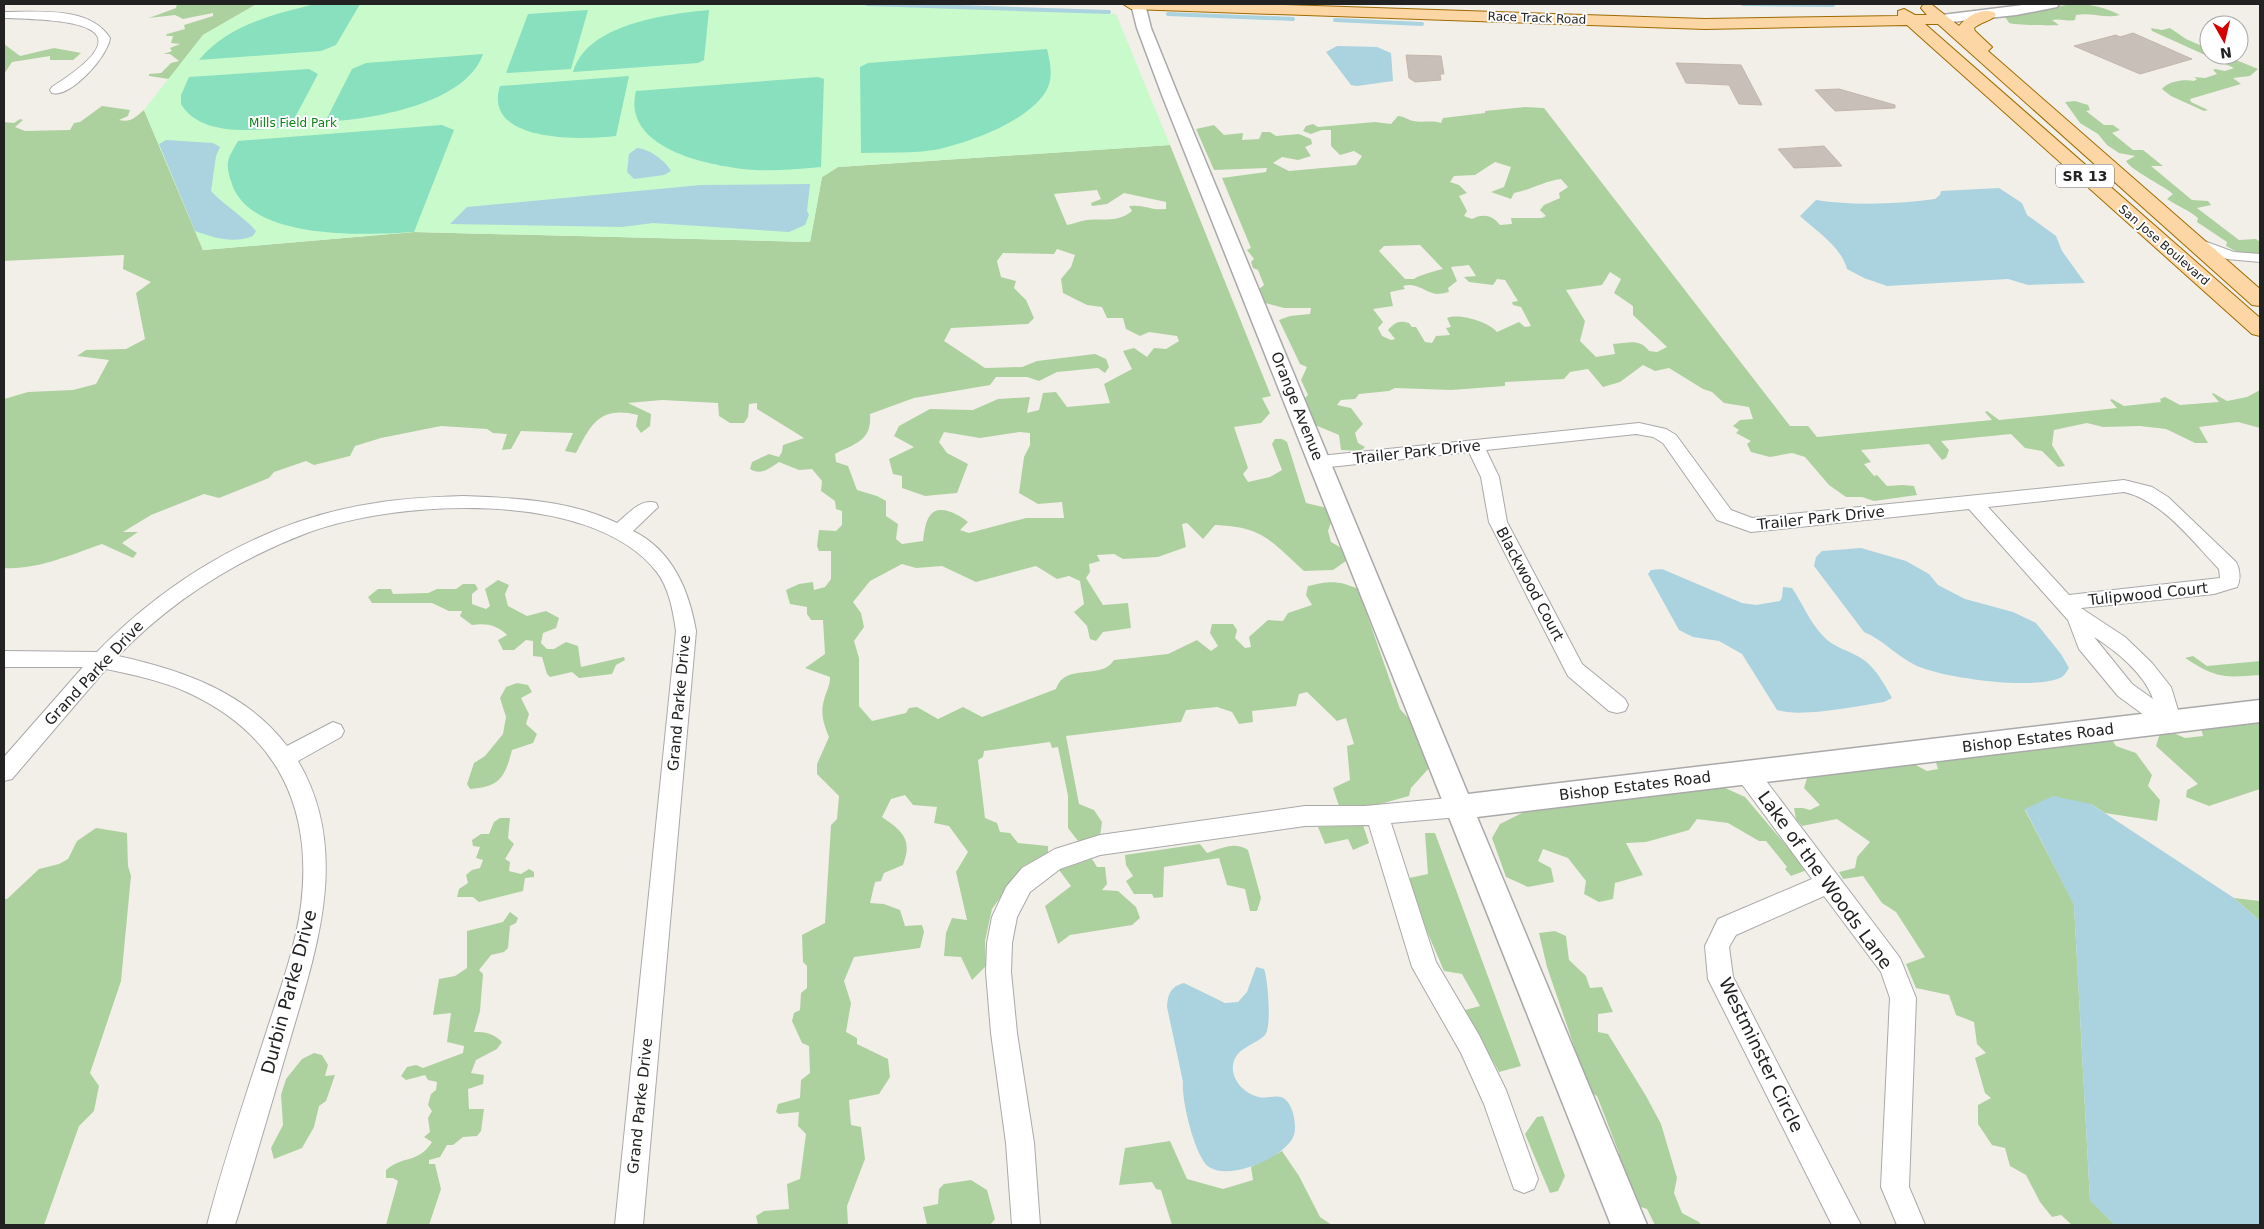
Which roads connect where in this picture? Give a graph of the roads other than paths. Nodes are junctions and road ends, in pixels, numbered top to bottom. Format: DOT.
graph roads {
  1 [pos="1131,4"];
  2 [pos="1138,4"];
  3 [pos="1394,4"];
  4 [pos="2052,4"];
  5 [pos="1860,7"];
  6 [pos="1986,10"];
  7 [pos="1933,11"];
  8 [pos="1902,12"];
  9 [pos="1517,13"];
  10 [pos="1843,13"];
  11 [pos="4,15"];
  12 [pos="1598,15"];
  13 [pos="1781,24"];
  14 [pos="1935,43"];
  15 [pos="56,90"];
  16 [pos="2073,133"];
  17 [pos="2119,206"];
  18 [pos="2193,241"];
  19 [pos="2260,258"];
  20 [pos="2218,262"];
  21 [pos="2186,264"];
  22 [pos="2260,269"];
  23 [pos="2260,300"];
  24 [pos="2260,310"];
  25 [pos="2260,330"];
  26 [pos="1475,446"];
  27 [pos="1320,462"];
  28 [pos="1973,502"];
  29 [pos="649,507"];
  30 [pos="620,531"];
  31 [pos="2070,610"];
  32 [pos="4,659"];
  33 [pos="102,660"];
  34 [pos="1617,706"];
  35 [pos="2260,711"];
  36 [pos="2171,723"];
  37 [pos="333,732"];
  38 [pos="286,757"];
  39 [pos="4,772"];
  40 [pos="1746,772"];
  41 [pos="1459,807"];
  42 [pos="1377,816"];
  43 [pos="1828,883"];
  44 [pos="1524,1179"];
  45 [pos="221,1225"];
  46 [pos="629,1225"];
  47 [pos="1026,1225"];
  48 [pos="1629,1225"];
  49 [pos="1847,1225"];
  50 [pos="1911,1225"];
  1 -- 2 [label="main road, Race Track Road"];
  2 -- 9 [label="main road, Race Track Road"];
  2 -- 27 [label="street, Orange Avenue"];
  3 -- 9 [label="main road, Race Track Road"];
  4 -- 6 [label="street"];
  5 -- 10 [label="main road"];
  6 -- 7 [label="street"];
  6 -- 16 [label="main road"];
  7 -- 8 [label="main road, Race Track Road"];
  7 -- 16 [label="main road, San Jose Boulevard / SR 13"];
  8 -- 10 [label="main road, Race Track Road"];
  8 -- 13 [label="main road, Race Track Road"];
  8 -- 14 [label="main road, San Jose Boulevard / SR 13"];
  9 -- 12 [label="main road, Race Track Road"];
  10 -- 12 [label="main road, Race Track Road"];
  11 -- 15 [label="street"];
  12 -- 13 [label="main road, Race Track Road"];
  13 -- 14 [label="main road"];
  14 -- 17 [label="main road, San Jose Boulevard / SR 13"];
  16 -- 18 [label="main road, San Jose Boulevard / SR 13"];
  17 -- 20 [label="main road"];
  17 -- 21 [label="main road, San Jose Boulevard / SR 13"];
  18 -- 19 [label="street"];
  18 -- 20 [label="main road, San Jose Boulevard / SR 13"];
  20 -- 22 [label="street"];
  20 -- 23 [label="main road, San Jose Boulevard / SR 13"];
  21 -- 24 [label="main road"];
  21 -- 25 [label="main road, San Jose Boulevard / SR 13"];
  26 -- 27 [label="street, Trailer Park Drive"];
  26 -- 28 [label="street, Trailer Park Drive"];
  26 -- 34 [label="street, Blackwood Court"];
  27 -- 41 [label="street, Orange Avenue"];
  28 -- 31 [label="street"];
  28 -- 31 [label="street, Tulipwood Court"];
  29 -- 30 [label="street"];
  30 -- 33 [label="street, Grand Parke Drive"];
  30 -- 46 [label="street, Grand Parke Drive"];
  31 -- 36 [label="street"];
  31 -- 36 [label="street"];
  32 -- 33 [label="street, Durbin Parke Drive"];
  33 -- 38 [label="street, Durbin Parke Drive"];
  33 -- 39 [label="street, Grand Parke Drive"];
  35 -- 36 [label="street, Bishop Estates Road"];
  36 -- 40 [label="street, Bishop Estates Road"];
  37 -- 38 [label="street"];
  38 -- 45 [label="street, Durbin Parke Drive"];
  40 -- 41 [label="street, Bishop Estates Road"];
  40 -- 43 [label="street, Lake of the Woods Lane"];
  41 -- 42 [label="street"];
  41 -- 48 [label="street"];
  42 -- 44 [label="street"];
  42 -- 47 [label="street"];
  43 -- 49 [label="street, Westminster Circle"];
  43 -- 50 [label="street, Lake of the Woods Lane"];
}
